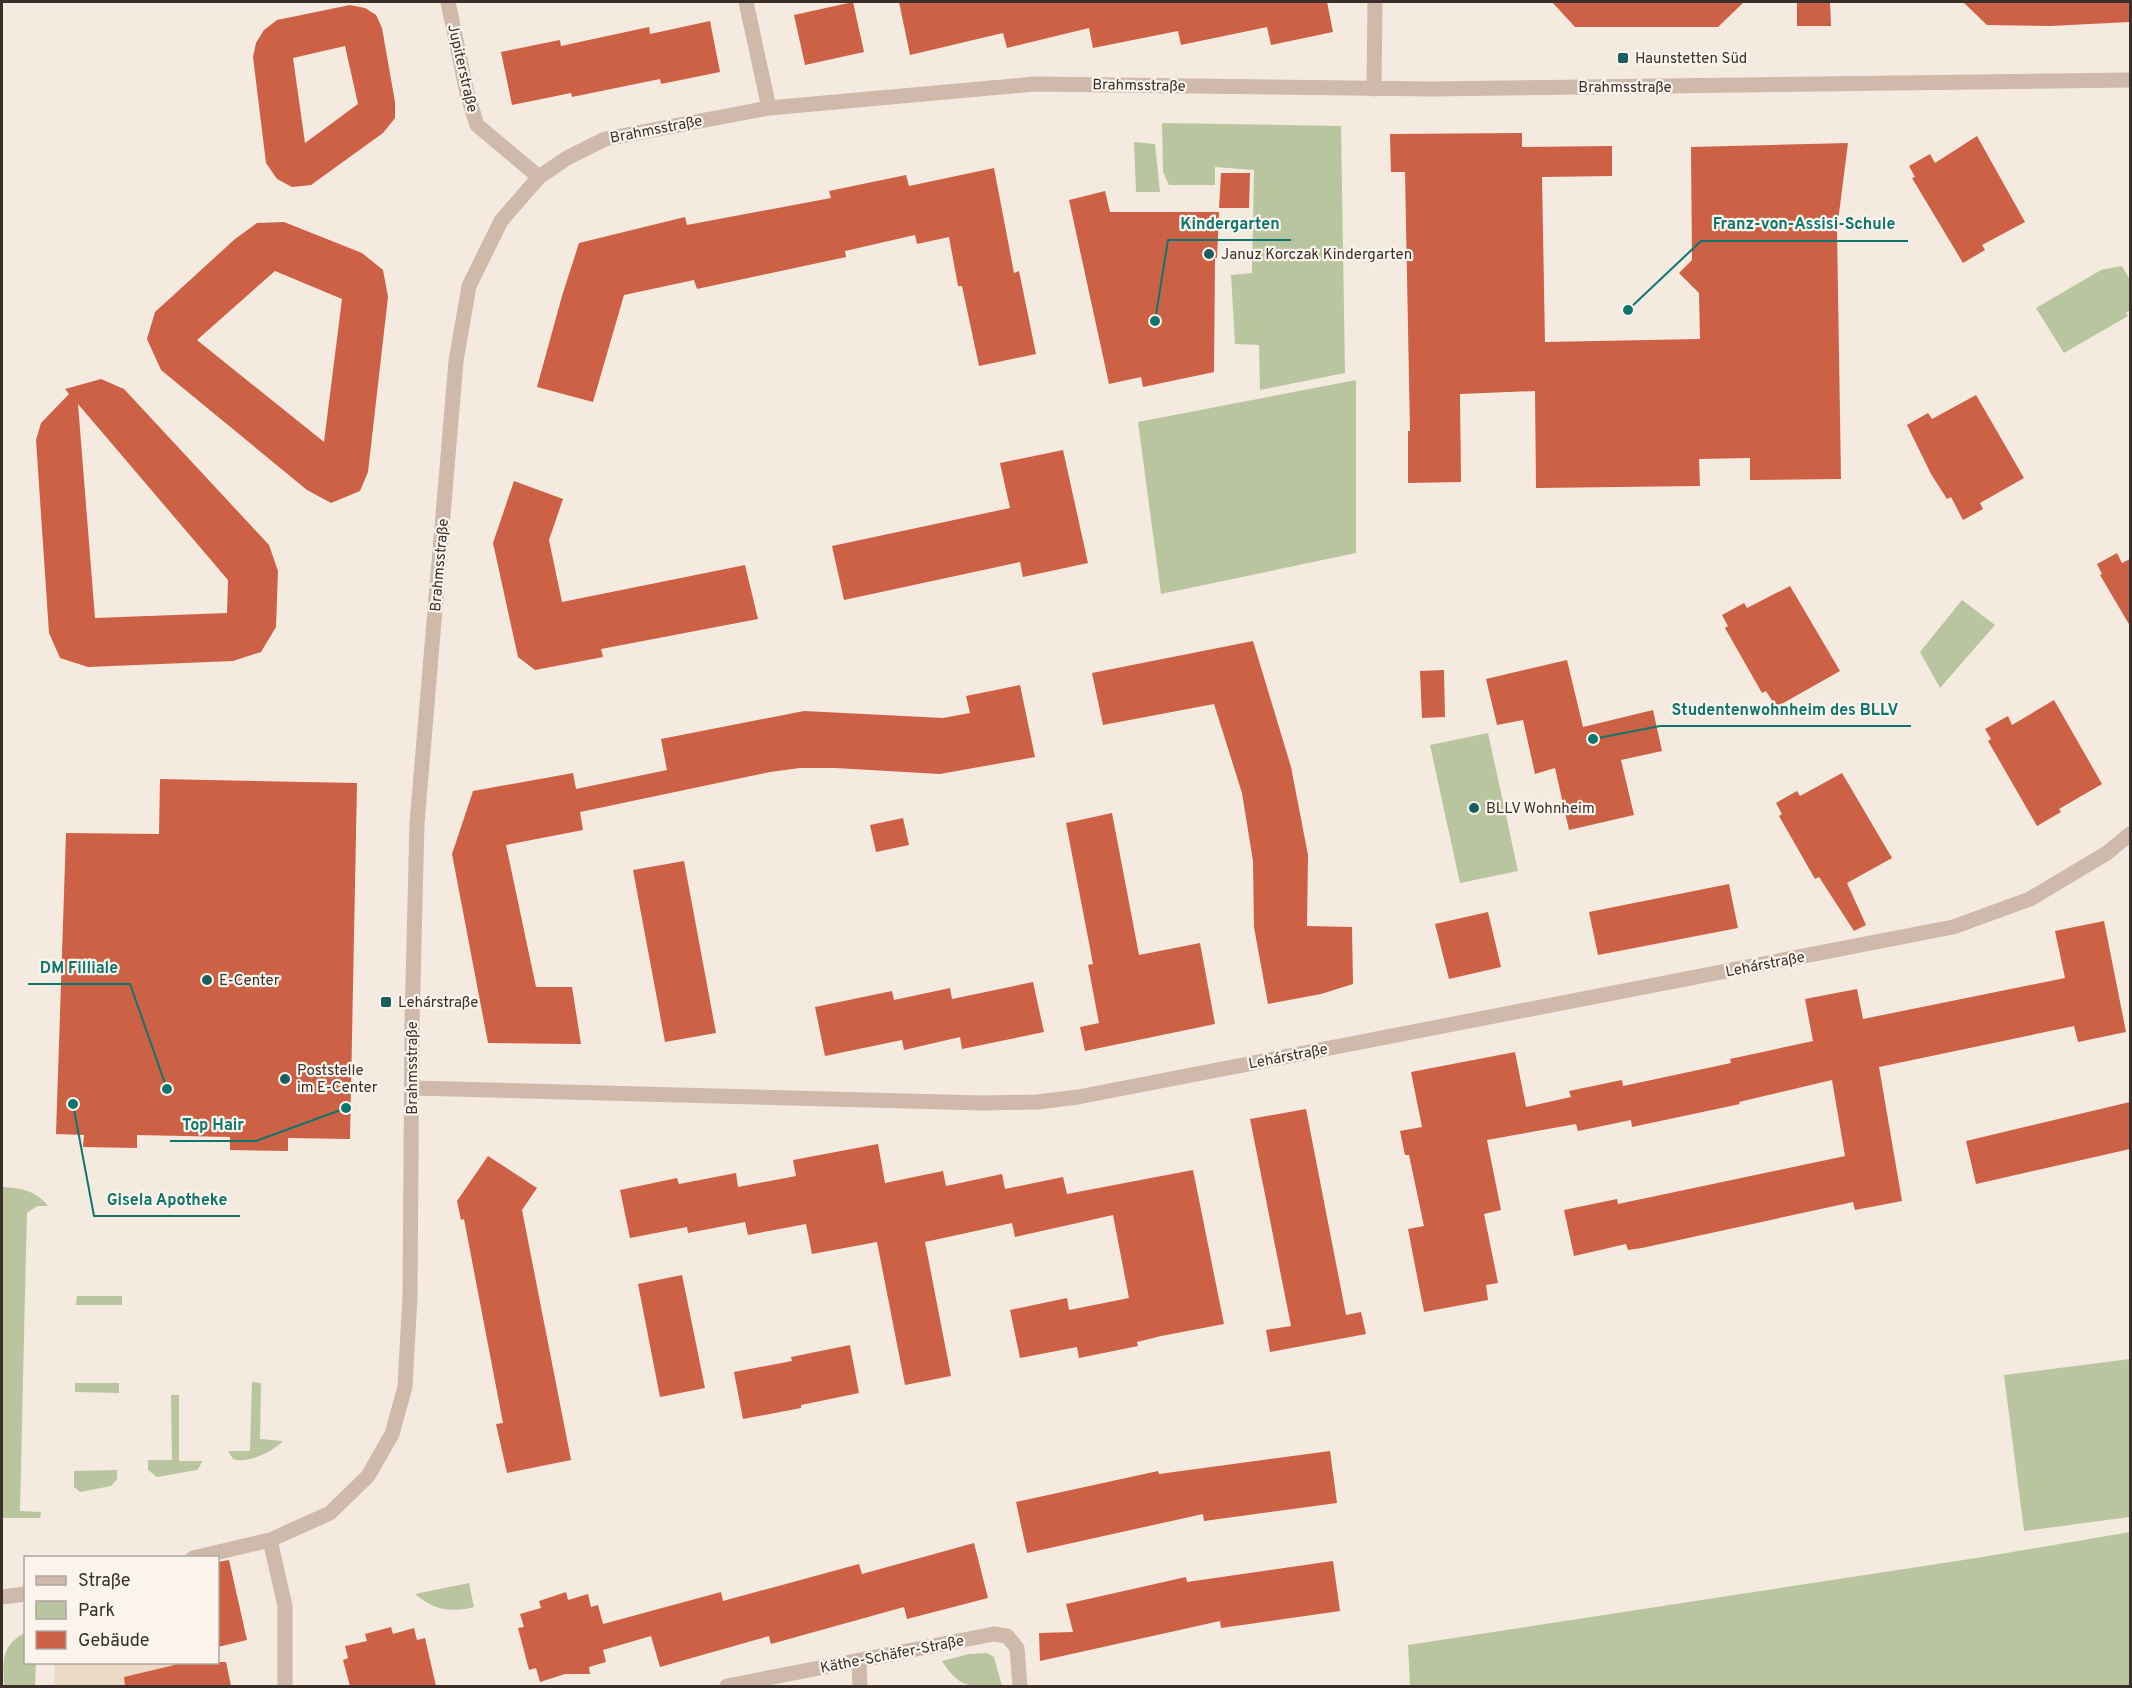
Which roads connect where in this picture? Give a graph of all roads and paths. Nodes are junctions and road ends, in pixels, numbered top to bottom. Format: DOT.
graph roads {
  1 [pos="448,2"];
  2 [pos="746,2"];
  3 [pos="1375,2"];
  4 [pos="2130,80"];
  5 [pos="1374,89"];
  6 [pos="769,108"];
  7 [pos="539,177"];
  8 [pos="2130,834"];
  9 [pos="413,1088"];
  10 [pos="270,1540"];
  11 [pos="198,1556"];
  12 [pos="24,1594"];
  13 [pos="2,1597"];
  14 [pos="859,1661"];
  15 [pos="285,1686"];
  16 [pos="727,1686"];
  17 [pos="860,1686"];
  18 [pos="1020,1686"];
  1 -- 7 [label="street, Jupiterstraße"];
  2 -- 6 [label="street"];
  3 -- 5 [label="street"];
  4 -- 5 [label="street, Brahmsstraße"];
  5 -- 6 [label="street, Brahmsstraße"];
  6 -- 7 [label="street, Brahmsstraße"];
  7 -- 9 [label="street, Brahmsstraße"];
  8 -- 9 [label="street, Lehárstraße"];
  9 -- 10 [label="street, Brahmsstraße"];
  10 -- 11 [label="street, Brahmsstraße"];
  10 -- 15 [label="street"];
  12 -- 13 [label="street"];
  14 -- 16 [label="street, Käthe-Schäfer-Straße"];
  14 -- 17 [label="street"];
  14 -- 18 [label="street, Käthe-Schäfer-Straße"];
}
